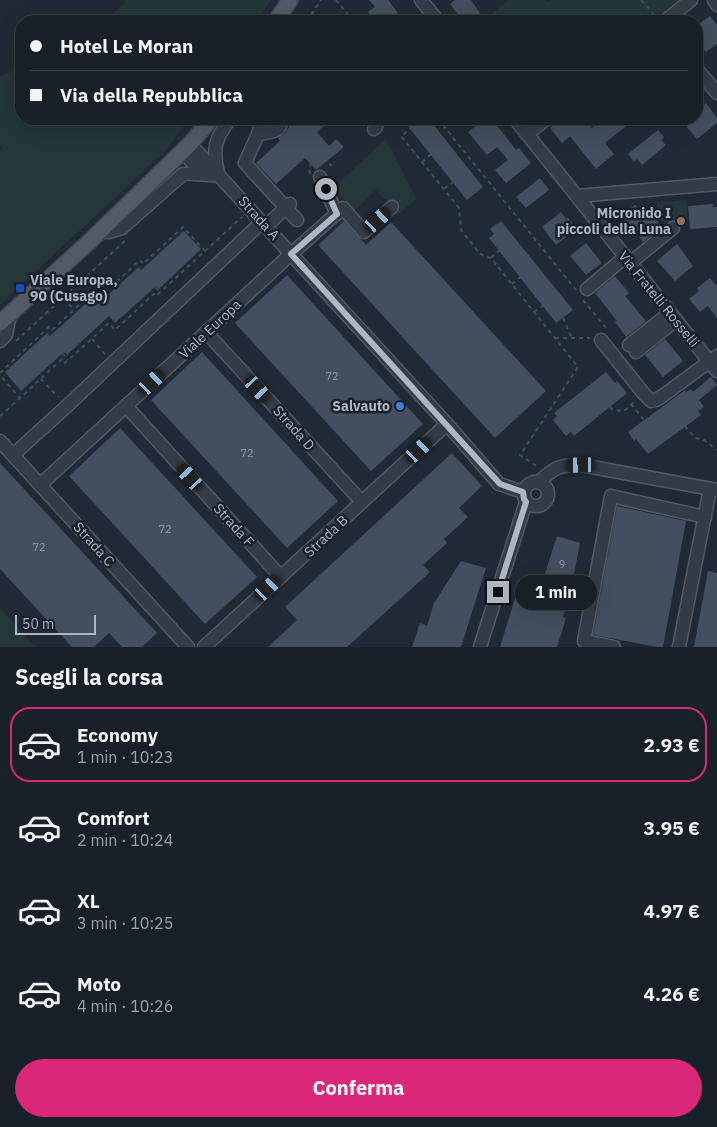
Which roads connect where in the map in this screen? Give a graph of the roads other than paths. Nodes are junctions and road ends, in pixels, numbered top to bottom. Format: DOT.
graph roads {
  1 [pos="290,0"];
  2 [pos="421,0"];
  3 [pos="691,0"];
  4 [pos="714,0"];
  5 [pos="717,4"];
  6 [pos="280,15"];
  7 [pos="433,15"];
  8 [pos="672,15"];
  9 [pos="703,76"];
  10 [pos="717,93"];
  11 [pos="206,125"];
  12 [pos="226,125"];
  13 [pos="261,125"];
  14 [pos="281,125"];
  15 [pos="520,125"];
  16 [pos="538,125"];
  17 [pos="258,134"];
  18 [pos="527,134"];
  19 [pos="186,147"];
  20 [pos="320,173"];
  21 [pos="219,175"];
  22 [pos="717,184"];
  23 [pos="578,196"];
  24 [pos="288,206"];
  25 [pos="392,207"];
  26 [pos="337,214"];
  27 [pos="297,220"];
  28 [pos="264,224"];
  29 [pos="673,228"];
  30 [pos="100,231"];
  31 [pos="291,254"];
  32 [pos="628,260"];
  33 [pos="587,289"];
  34 [pos="673,316"];
  35 [pos="5,318"];
  36 [pos="206,332"];
  37 [pos="606,337"];
  38 [pos="0,341"];
  39 [pos="633,348"];
  40 [pos="715,363"];
  41 [pos="126,406"];
  42 [pos="447,424"];
  43 [pos="0,441"];
  44 [pos="13,455"];
  45 [pos="544,478"];
  46 [pos="40,485"];
  47 [pos="714,490"];
  48 [pos="525,497"];
  49 [pos="362,502"];
  50 [pos="705,517"];
  51 [pos="281,577"];
  52 [pos="188,647"];
  53 [pos="204,647"];
  54 [pos="480,647"];
  55 [pos="614,647"];
  56 [pos="679,647"];
  1 -- 6 [label="main road"];
  2 -- 7 [label="street"];
  3 -- 8 [label="street"];
  4 -- 5 [label="street"];
  9 -- 10 [label="street"];
  11 -- 19 [label="main road"];
  12 -- 21 [label="street"];
  13 -- 17 [label="street"];
  14 -- 17 [label="street"];
  15 -- 18 [label="street, Via Fratelli Rosselli"];
  16 -- 18 [label="street"];
  17 -- 24 [label="street"];
  18 -- 23 [label="street, Via Fratelli Rosselli"];
  19 -- 21 [label="street, Strada A"];
  19 -- 30 [label="main road"];
  20 -- 26 [label="street"];
  21 -- 28 [label="street, Strada A"];
  21 -- 30 [label="street"];
  22 -- 23 [label="street"];
  23 -- 32 [label="street, Via Fratelli Rosselli"];
  24 -- 27 [label="street"];
  24 -- 28 [label="street"];
  25 -- 26 [label="street"];
  26 -- 31 [label="street, Viale Europa"];
  28 -- 31 [label="street, Strada A"];
  28 -- 44 [label="street"];
  29 -- 32 [label="street"];
  30 -- 35 [label="main road"];
  31 -- 36 [label="street, Viale Europa"];
  31 -- 42 [label="street, Strada A"];
  32 -- 33 [label="street"];
  32 -- 34 [label="street, Via Fratelli Rosselli"];
  34 -- 39 [label="street"];
  34 -- 40 [label="street, Via Fratelli Rosselli"];
  35 -- 38 [label="street"];
  36 -- 41 [label="street, Viale Europa"];
  36 -- 49 [label="street, Strada D"];
  37 -- 40 [label="street, Via Fratelli Rosselli"];
  41 -- 46 [label="street, Viale Europa"];
  41 -- 51 [label="street, Strada F"];
  42 -- 48 [label="street, Strada A"];
  42 -- 49 [label="street, Strada B"];
  43 -- 44 [label="street, Strada C"];
  44 -- 46 [label="street, Strada C"];
  45 -- 47 [label="street"];
  45 -- 48 [label="street"];
  45 -- 48 [label="street"];
  46 -- 52 [label="street, Strada C"];
  47 -- 50 [label="street"];
  48 -- 54 [label="street"];
  49 -- 51 [label="street, Strada B"];
  50 -- 55 [label="street"];
  50 -- 56 [label="street"];
  51 -- 53 [label="street, Strada B"];
}
